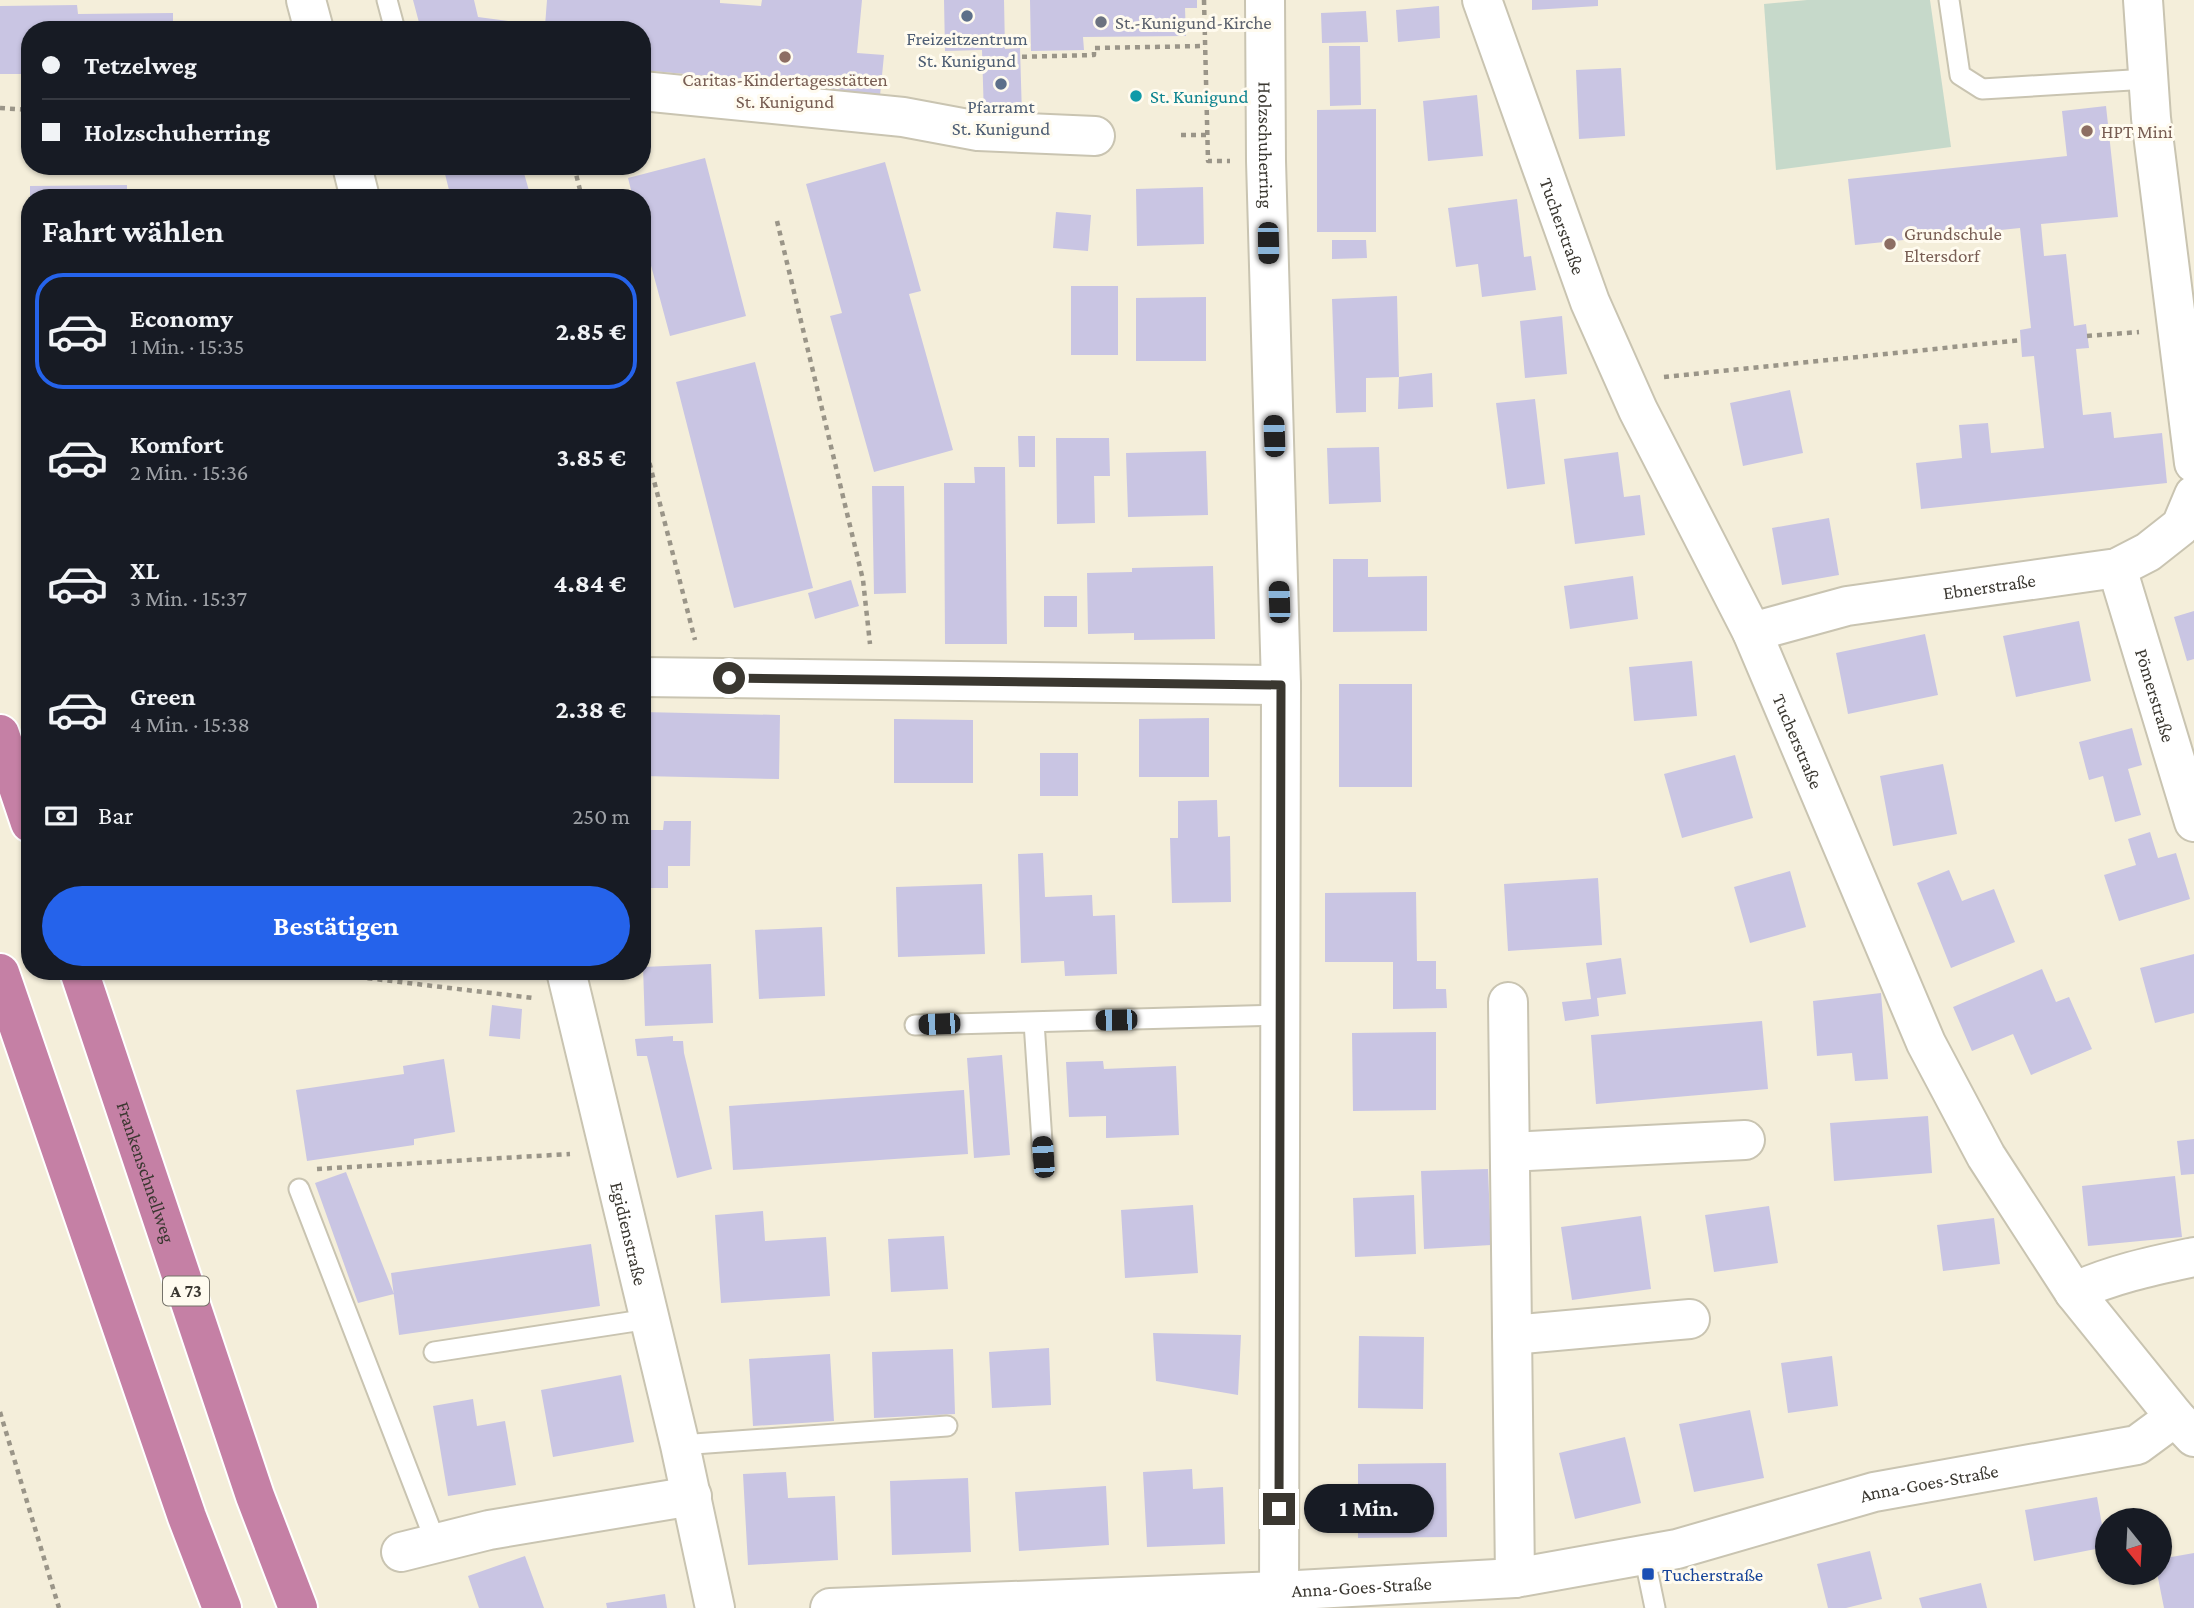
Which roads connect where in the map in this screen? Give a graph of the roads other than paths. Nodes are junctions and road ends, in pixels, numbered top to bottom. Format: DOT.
graph roads {
  1 [pos="306,0"];
  2 [pos="387,0"];
  3 [pos="1265,0"];
  4 [pos="1482,0"];
  5 [pos="1949,0"];
  6 [pos="2143,0"];
  7 [pos="312,21"];
  8 [pos="393,21"];
  9 [pos="2148,79"];
  10 [pos="651,92"];
  11 [pos="1095,136"];
  12 [pos="2194,463"];
  13 [pos="2194,495"];
  14 [pos="2117,568"];
  15 [pos="1752,632"];
  16 [pos="651,677"];
  17 [pos="1281,685"];
  18 [pos="0,734"];
  19 [pos="21,796"];
  20 [pos="2194,821"];
  21 [pos="0,973"];
  22 [pos="82,980"];
  23 [pos="570,987"];
  24 [pos="1508,1002"];
  25 [pos="1280,1015"];
  26 [pos="1034,1022"];
  27 [pos="915,1025"];
  28 [pos="1745,1140"];
  29 [pos="1510,1152"];
  30 [pos="1043,1157"];
  31 [pos="299,1189"];
  32 [pos="2194,1257"];
  33 [pos="2074,1293"];
  34 [pos="649,1319"];
  35 [pos="1690,1319"];
  36 [pos="1512,1335"];
  37 [pos="433,1352"];
  38 [pos="947,1426"];
  39 [pos="2184,1427"];
  40 [pos="680,1445"];
  41 [pos="692,1496"];
  42 [pos="419,1547"];
  43 [pos="1644,1556"];
  44 [pos="1515,1578"];
  45 [pos="1279,1600"];
  46 [pos="222,1608"];
  47 [pos="298,1608"];
  48 [pos="715,1608"];
  49 [pos="830,1608"];
  50 [pos="1655,1608"];
  1 -- 7 [label="street"];
  2 -- 8 [label="lane"];
  3 -- 17 [label="street, Holzschuherring"];
  4 -- 15 [label="street, Tucherstraße"];
  5 -- 9 [label="lane"];
  6 -- 9 [label="street"];
  9 -- 12 [label="street"];
  10 -- 11 [label="street"];
  13 -- 14 [label="street, Ebnerstraße"];
  14 -- 15 [label="street, Ebnerstraße"];
  14 -- 20 [label="street, Pömerstraße"];
  15 -- 33 [label="street, Tucherstraße"];
  16 -- 17 [label="street"];
  17 -- 25 [label="street, Holzschuherring"];
  18 -- 19 [label="highway"];
  21 -- 46 [label="highway"];
  22 -- 47 [label="highway, Frankenschnellweg / A 73"];
  23 -- 34 [label="street, Egidienstraße"];
  24 -- 29 [label="street"];
  25 -- 26 [label="lane"];
  25 -- 45 [label="street, Holzschuherring"];
  26 -- 27 [label="lane"];
  26 -- 30 [label="lane"];
  28 -- 29 [label="street"];
  29 -- 36 [label="street"];
  31 -- 42 [label="lane"];
  32 -- 33 [label="street"];
  33 -- 39 [label="street, Tucherstraße"];
  34 -- 37 [label="lane"];
  34 -- 40 [label="street, Egidienstraße"];
  35 -- 36 [label="street"];
  36 -- 44 [label="street"];
  38 -- 40 [label="lane"];
  39 -- 43 [label="street, Anna-Goes-Straße"];
  40 -- 41 [label="street, Egidienstraße"];
  41 -- 42 [label="street"];
  41 -- 48 [label="street, Egidienstraße"];
  43 -- 44 [label="street, Anna-Goes-Straße"];
  43 -- 50 [label="lane"];
  44 -- 45 [label="street, Anna-Goes-Straße"];
  45 -- 49 [label="street, Anna-Goes-Straße"];
}
